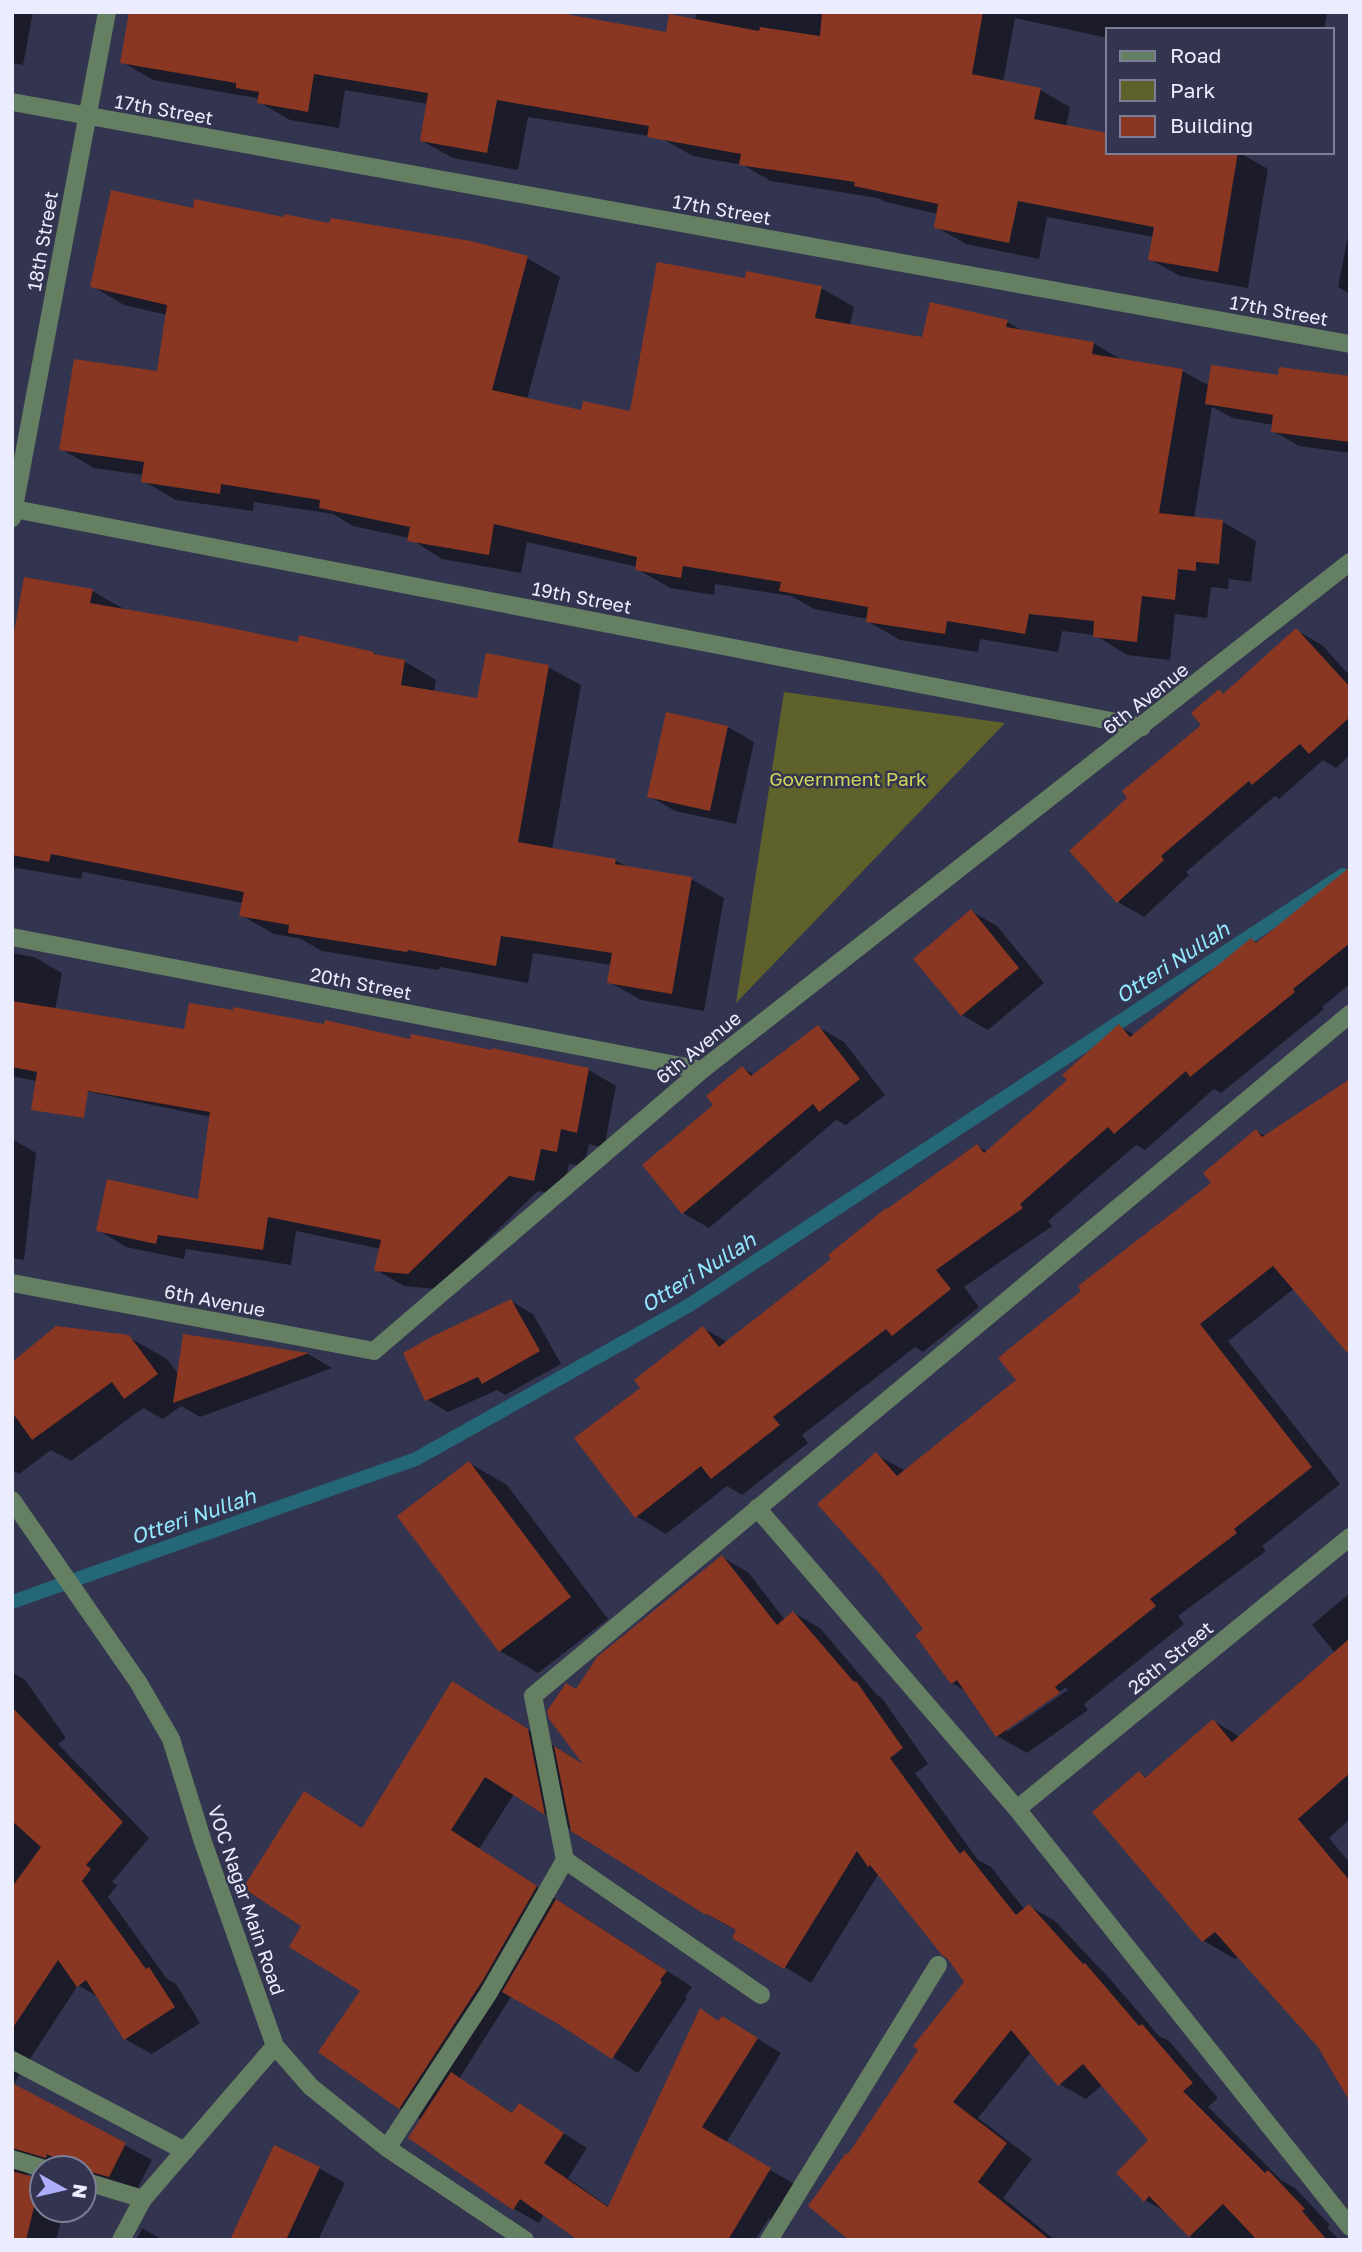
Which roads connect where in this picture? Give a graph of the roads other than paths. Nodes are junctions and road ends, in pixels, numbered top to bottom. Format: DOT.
graph roads {
  1 [pos="107,12"];
  2 [pos="12,102"];
  3 [pos="86,116"];
  4 [pos="1350,344"];
  5 [pos="13,514"];
  6 [pos="1350,562"];
  7 [pos="1142,727"];
  8 [pos="12,937"];
  9 [pos="1350,1014"];
  10 [pos="702,1070"];
  11 [pos="12,1283"];
  12 [pos="12,1500"];
  13 [pos="757,1508"];
  14 [pos="1350,1537"];
  15 [pos="1017,1810"];
  16 [pos="565,1860"];
  17 [pos="938,1965"];
  18 [pos="761,1995"];
  19 [pos="275,2046"];
  20 [pos="12,2060"];
  21 [pos="387,2148"];
  22 [pos="185,2151"];
  23 [pos="98,2185"];
  24 [pos="142,2199"];
  25 [pos="1350,2227"];
  26 [pos="121,2240"];
  27 [pos="525,2240"];
  28 [pos="769,2240"];
  1 -- 3 [label="street, 18th Street"];
  2 -- 3 [label="street, 17th Street"];
  3 -- 4 [label="street, 17th Street"];
  3 -- 5 [label="street, 18th Street"];
  5 -- 7 [label="street, 19th Street"];
  6 -- 7 [label="street, 6th Avenue"];
  7 -- 10 [label="street, 6th Avenue"];
  8 -- 10 [label="street, 20th Street"];
  9 -- 13 [label="street"];
  10 -- 11 [label="street, 6th Avenue"];
  12 -- 19 [label="street, VOC Nagar Main Road"];
  13 -- 15 [label="street"];
  13 -- 16 [label="street"];
  14 -- 15 [label="street, 26th Street"];
  15 -- 25 [label="street"];
  16 -- 18 [label="street"];
  16 -- 21 [label="street"];
  17 -- 28 [label="street"];
  19 -- 21 [label="street, VOC Nagar Main Road"];
  19 -- 22 [label="street"];
  20 -- 22 [label="street"];
  21 -- 27 [label="street, VOC Nagar Main Road"];
  22 -- 24 [label="street"];
  23 -- 24 [label="street"];
  24 -- 26 [label="street"];
}
